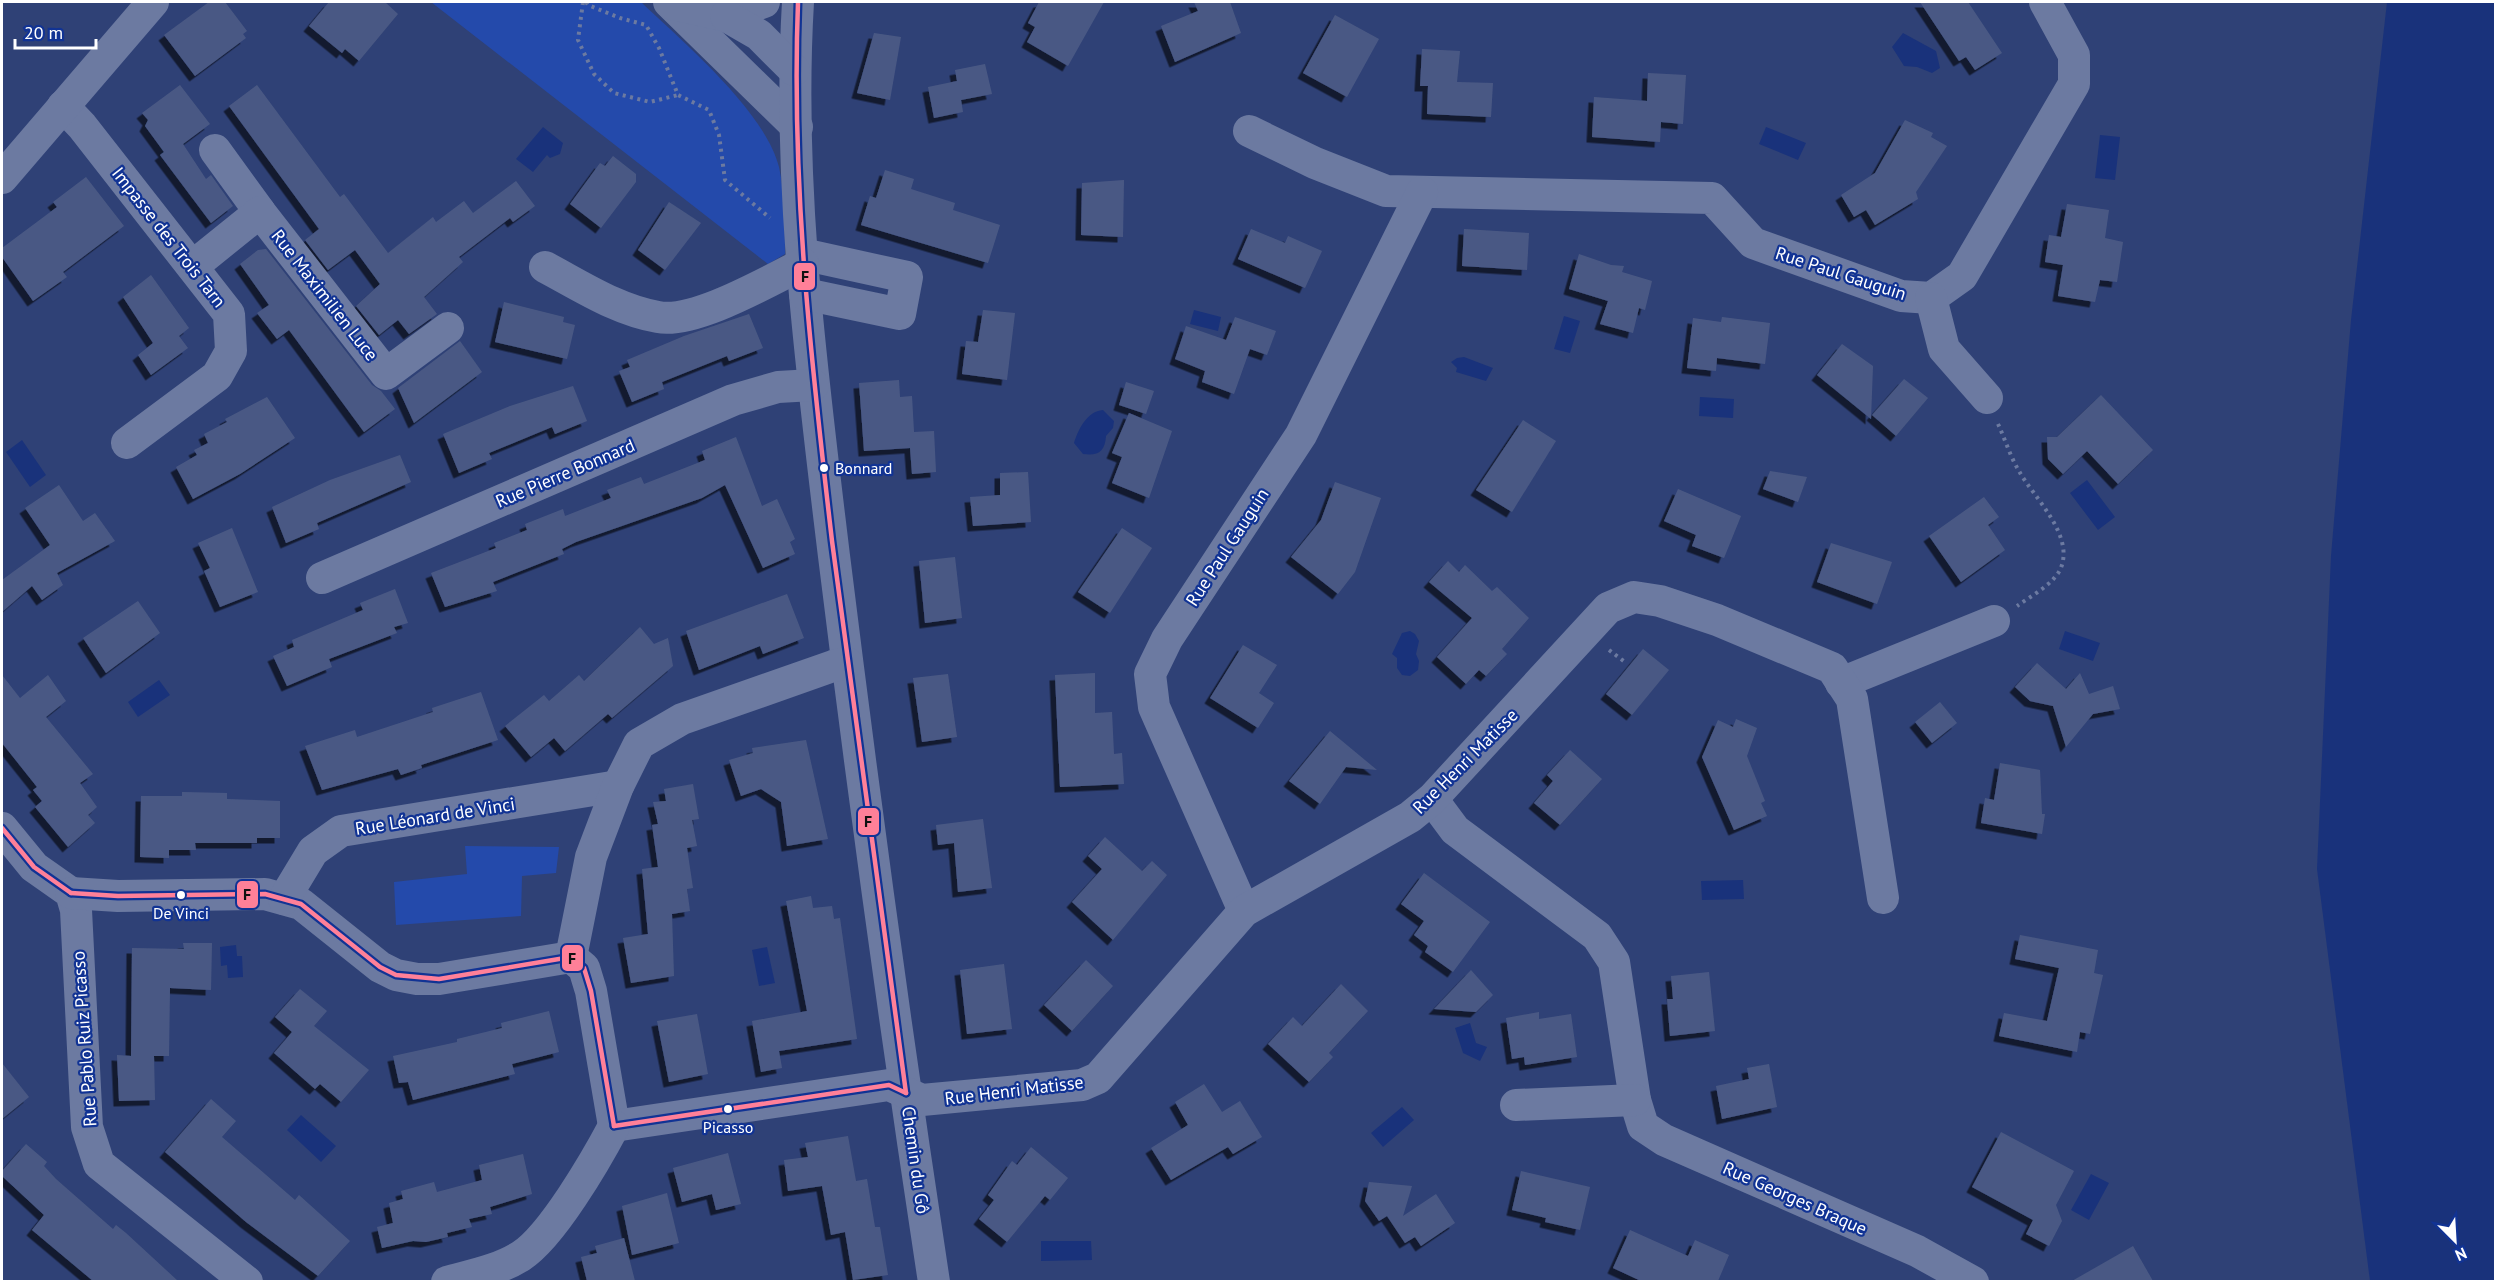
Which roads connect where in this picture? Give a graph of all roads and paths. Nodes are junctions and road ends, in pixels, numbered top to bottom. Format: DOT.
graph roads {
  1 [pos="153,2"];
  2 [pos="585,2"];
  3 [pos="764,2"];
  4 [pos="798,2"];
  5 [pos="2045,2"];
  6 [pos="671,3"];
  7 [pos="726,16"];
  8 [pos="794,70"];
  9 [pos="678,95"];
  10 [pos="63,106"];
  11 [pos="797,127"];
  12 [pos="1249,131"];
  13 [pos="215,150"];
  14 [pos="2,178"];
  15 [pos="1422,192"];
  16 [pos="260,212"];
  17 [pos="803,261"];
  18 [pos="193,266"];
  19 [pos="545,267"];
  20 [pos="1931,298"];
  21 [pos="448,328"];
  22 [pos="813,385"];
  23 [pos="1986,398"];
  24 [pos="127,443"];
  25 [pos="322,578"];
  26 [pos="1994,621"];
  27 [pos="1600,643"];
  28 [pos="1626,662"];
  29 [pos="847,663"];
  30 [pos="1841,683"];
  31 [pos="618,786"];
  32 [pos="1432,799"];
  33 [pos="2,828"];
  34 [pos="71,893"];
  35 [pos="1883,898"];
  36 [pos="284,899"];
  37 [pos="1244,911"];
  38 [pos="571,957"];
  39 [pos="906,1093"];
  40 [pos="1635,1100"];
  41 [pos="1516,1105"];
  42 [pos="614,1126"];
  43 [pos="247,1281"];
  44 [pos="447,1281"];
  45 [pos="933,1281"];
  46 [pos="1972,1281"];
  1 -- 10 [label="street"];
  2 -- 9 [label="path"];
  2 -- 9 [label="path"];
  3 -- 7 [label="street"];
  4 -- 8 [label="street, Chemin du Gô"];
  5 -- 20 [label="street, Rue Paul Gauguin"];
  6 -- 7 [label="street"];
  6 -- 11 [label="street"];
  7 -- 8 [label="street"];
  8 -- 11 [label="street, Chemin du Gô"];
  9 -- 17 [label="path"];
  10 -- 14 [label="street"];
  10 -- 18 [label="street, Impasse des Trois Tarn"];
  11 -- 17 [label="street, Chemin du Gô"];
  12 -- 15 [label="street, Rue Paul Gauguin"];
  13 -- 16 [label="street, Rue Maximilien Luce"];
  15 -- 20 [label="street, Rue Paul Gauguin"];
  15 -- 37 [label="street, Rue Paul Gauguin"];
  16 -- 18 [label="street, Rue Maximilien Luce"];
  16 -- 21 [label="street, Rue Maximilien Luce"];
  17 -- 19 [label="street"];
  17 -- 22 [label="street, Chemin du Gô"];
  18 -- 24 [label="street, Impasse des Trois Tarn"];
  20 -- 23 [label="street"];
  22 -- 25 [label="street, Rue Pierre Bonnard"];
  22 -- 29 [label="street, Chemin du Gô"];
  23 -- 26 [label="path"];
  26 -- 30 [label="street"];
  27 -- 28 [label="path"];
  29 -- 31 [label="street"];
  29 -- 39 [label="street, Chemin du Gô"];
  30 -- 32 [label="street, Rue Henri Matisse"];
  30 -- 35 [label="street, Rue Henri Matisse"];
  31 -- 36 [label="street, Rue Léonard de Vinci"];
  31 -- 38 [label="street"];
  32 -- 37 [label="street, Rue Henri Matisse"];
  32 -- 40 [label="street, Rue Georges Braque"];
  33 -- 34 [label="street"];
  34 -- 36 [label="street"];
  34 -- 43 [label="street, Rue Pablo Ruiz Picasso"];
  36 -- 38 [label="street"];
  37 -- 39 [label="street, Rue Henri Matisse"];
  38 -- 42 [label="street"];
  39 -- 42 [label="street, Rue Henri Matisse"];
  39 -- 45 [label="street, Chemin du Gô"];
  40 -- 41 [label="street"];
  40 -- 46 [label="street, Rue Georges Braque"];
  42 -- 44 [label="street"];
}
